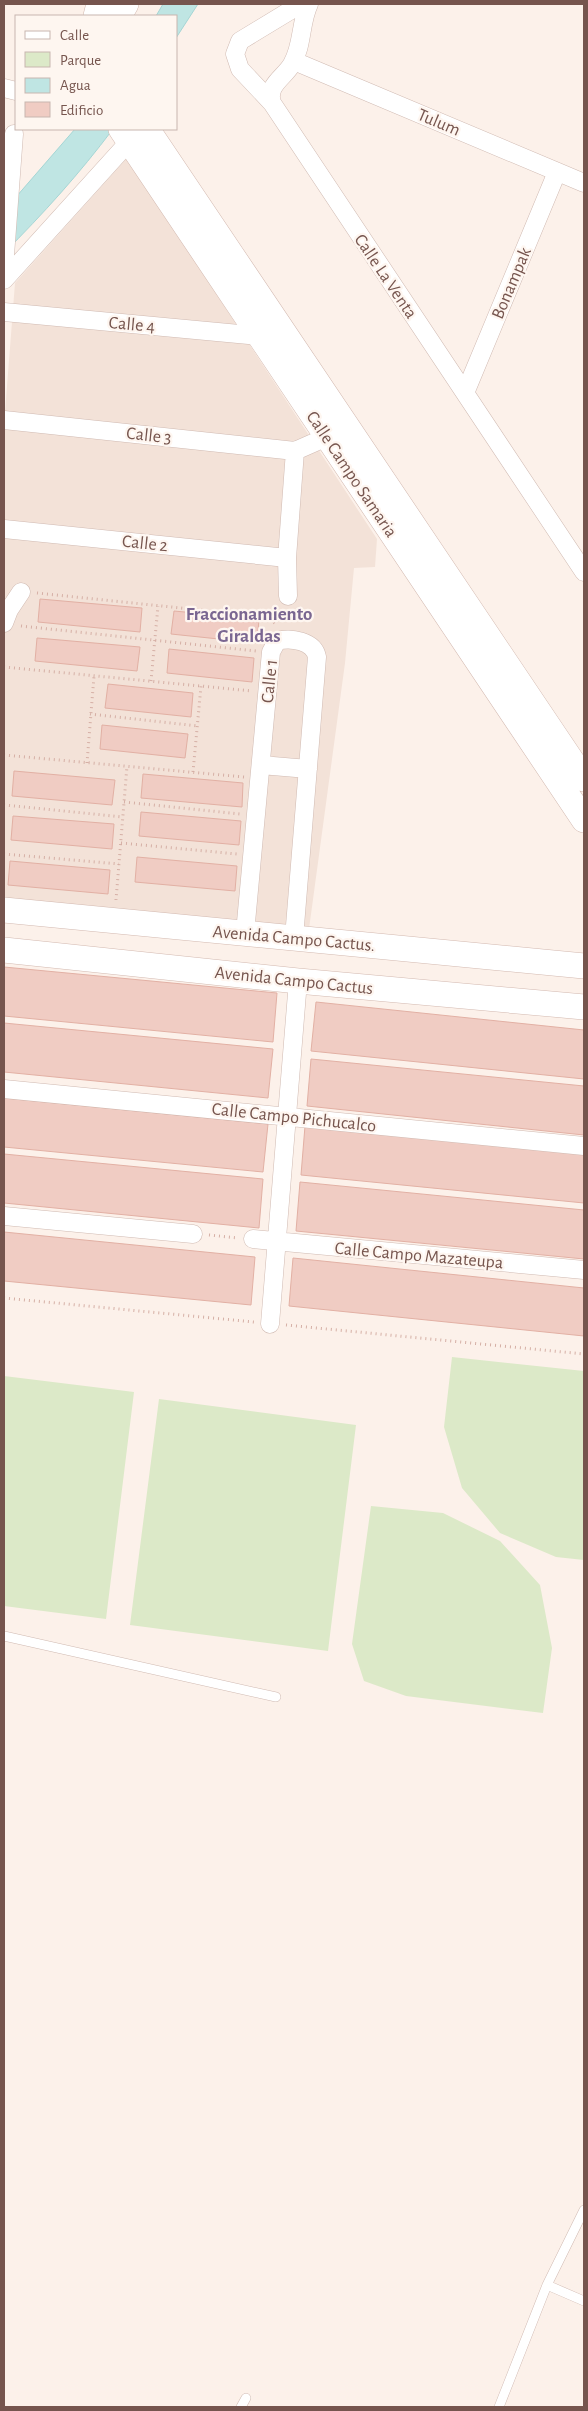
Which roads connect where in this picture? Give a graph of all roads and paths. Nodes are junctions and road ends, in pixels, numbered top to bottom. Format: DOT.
graph roads {
  1 [pos="301,4"];
  2 [pos="309,4"];
  3 [pos="294,61"];
  4 [pos="272,103"];
  5 [pos="134,132"];
  6 [pos="12,136"];
  7 [pos="557,172"];
  8 [pos="584,183"];
  9 [pos="4,269"];
  10 [pos="4,280"];
  11 [pos="4,312"];
  12 [pos="260,336"];
  13 [pos="464,393"];
  14 [pos="4,420"];
  15 [pos="337,432"];
  16 [pos="295,450"];
  17 [pos="4,529"];
  18 [pos="286,558"];
  19 [pos="584,571"];
  20 [pos="21,592"];
  21 [pos="288,596"];
  22 [pos="158,606"];
  23 [pos="8,624"];
  24 [pos="155,640"];
  25 [pos="277,646"];
  26 [pos="4,667"];
  27 [pos="94,676"];
  28 [pos="151,681"];
  29 [pos="201,686"];
  30 [pos="268,692"];
  31 [pos="90,714"];
  32 [pos="198,726"];
  33 [pos="4,755"];
  34 [pos="87,763"];
  35 [pos="127,766"];
  36 [pos="308,769"];
  37 [pos="193,772"];
  38 [pos="260,772"];
  39 [pos="584,780"];
  40 [pos="124,802"];
  41 [pos="4,805"];
  42 [pos="256,816"];
  43 [pos="123,817"];
  44 [pos="584,820"];
  45 [pos="121,842"];
  46 [pos="4,854"];
  47 [pos="252,856"];
  48 [pos="119,864"];
  49 [pos="4,910"];
  50 [pos="115,921"];
  51 [pos="245,933"];
  52 [pos="294,938"];
  53 [pos="4,950"];
  54 [pos="584,966"];
  55 [pos="298,981"];
  56 [pos="584,1007"];
  57 [pos="4,1089"];
  58 [pos="288,1116"];
  59 [pos="584,1146"];
  60 [pos="4,1216"];
  61 [pos="193,1234"];
  62 [pos="253,1239"];
  63 [pos="277,1241"];
  64 [pos="584,1270"];
  65 [pos="4,1298"];
  66 [pos="270,1324"];
  67 [pos="584,1354"];
  68 [pos="4,1636"];
  69 [pos="276,1697"];
  70 [pos="584,2210"];
  71 [pos="547,2285"];
  72 [pos="584,2301"];
  73 [pos="246,2398"];
  74 [pos="241,2407"];
  75 [pos="499,2407"];
  1 -- 4 [label="street, Calle La Venta"];
  2 -- 3 [label="street"];
  3 -- 4 [label="street"];
  3 -- 7 [label="street, Tulum"];
  4 -- 13 [label="street, Calle La Venta"];
  5 -- 10 [label="street"];
  5 -- 12 [label="street, Calle Campo Samaria"];
  5 -- 15 [label="street, Calle Campo Samaria"];
  6 -- 9 [label="street"];
  7 -- 8 [label="street, Tulum"];
  7 -- 13 [label="street, Bonampak"];
  11 -- 12 [label="street, Calle 4"];
  12 -- 15 [label="street, Calle Campo Samaria"];
  13 -- 19 [label="street, Calle La Venta"];
  14 -- 16 [label="street, Calle 3"];
  15 -- 16 [label="street"];
  15 -- 39 [label="street, Calle Campo Samaria"];
  15 -- 44 [label="street, Calle Campo Samaria"];
  16 -- 18 [label="street"];
  17 -- 18 [label="street, Calle 2"];
  18 -- 21 [label="street"];
  20 -- 22 [label="path"];
  20 -- 23 [label="street"];
  22 -- 24 [label="path"];
  22 -- 25 [label="path"];
  23 -- 24 [label="path"];
  24 -- 25 [label="path"];
  24 -- 28 [label="path"];
  25 -- 30 [label="street, Calle 1"];
  25 -- 36 [label="street, Calle 1"];
  26 -- 27 [label="path"];
  27 -- 28 [label="path"];
  27 -- 31 [label="path"];
  28 -- 29 [label="path"];
  29 -- 30 [label="path"];
  29 -- 32 [label="path"];
  30 -- 38 [label="street, Calle 1"];
  31 -- 32 [label="path"];
  31 -- 34 [label="path"];
  32 -- 37 [label="path"];
  33 -- 34 [label="path"];
  34 -- 35 [label="path"];
  35 -- 37 [label="path"];
  35 -- 40 [label="path"];
  36 -- 38 [label="street"];
  36 -- 52 [label="street, Calle 1"];
  37 -- 38 [label="path"];
  38 -- 42 [label="street, Calle 1"];
  40 -- 42 [label="path"];
  40 -- 43 [label="path"];
  41 -- 43 [label="path"];
  42 -- 47 [label="street, Calle 1"];
  43 -- 45 [label="path"];
  45 -- 47 [label="path"];
  45 -- 48 [label="path"];
  46 -- 48 [label="path"];
  47 -- 51 [label="street, Calle 1"];
  48 -- 50 [label="path"];
  49 -- 50 [label="street, Avenida Campo Cactus."];
  50 -- 51 [label="street, Avenida Campo Cactus."];
  51 -- 52 [label="street, Avenida Campo Cactus."];
  52 -- 54 [label="street, Avenida Campo Cactus."];
  53 -- 55 [label="street, Avenida Campo Cactus"];
  55 -- 56 [label="street, Avenida Campo Cactus"];
  55 -- 58 [label="street"];
  57 -- 58 [label="street, Calle Campo Pichucalco"];
  58 -- 59 [label="street, Calle Campo Pichucalco"];
  58 -- 63 [label="street"];
  60 -- 61 [label="street"];
  61 -- 62 [label="path"];
  62 -- 63 [label="street, Calle Campo Mazateupa"];
  63 -- 64 [label="street, Calle Campo Mazateupa"];
  63 -- 66 [label="street"];
  65 -- 66 [label="path"];
  66 -- 67 [label="path"];
  68 -- 69 [label="lane"];
  70 -- 71 [label="lane"];
  71 -- 72 [label="lane"];
  71 -- 75 [label="lane"];
  73 -- 74 [label="lane"];
}
